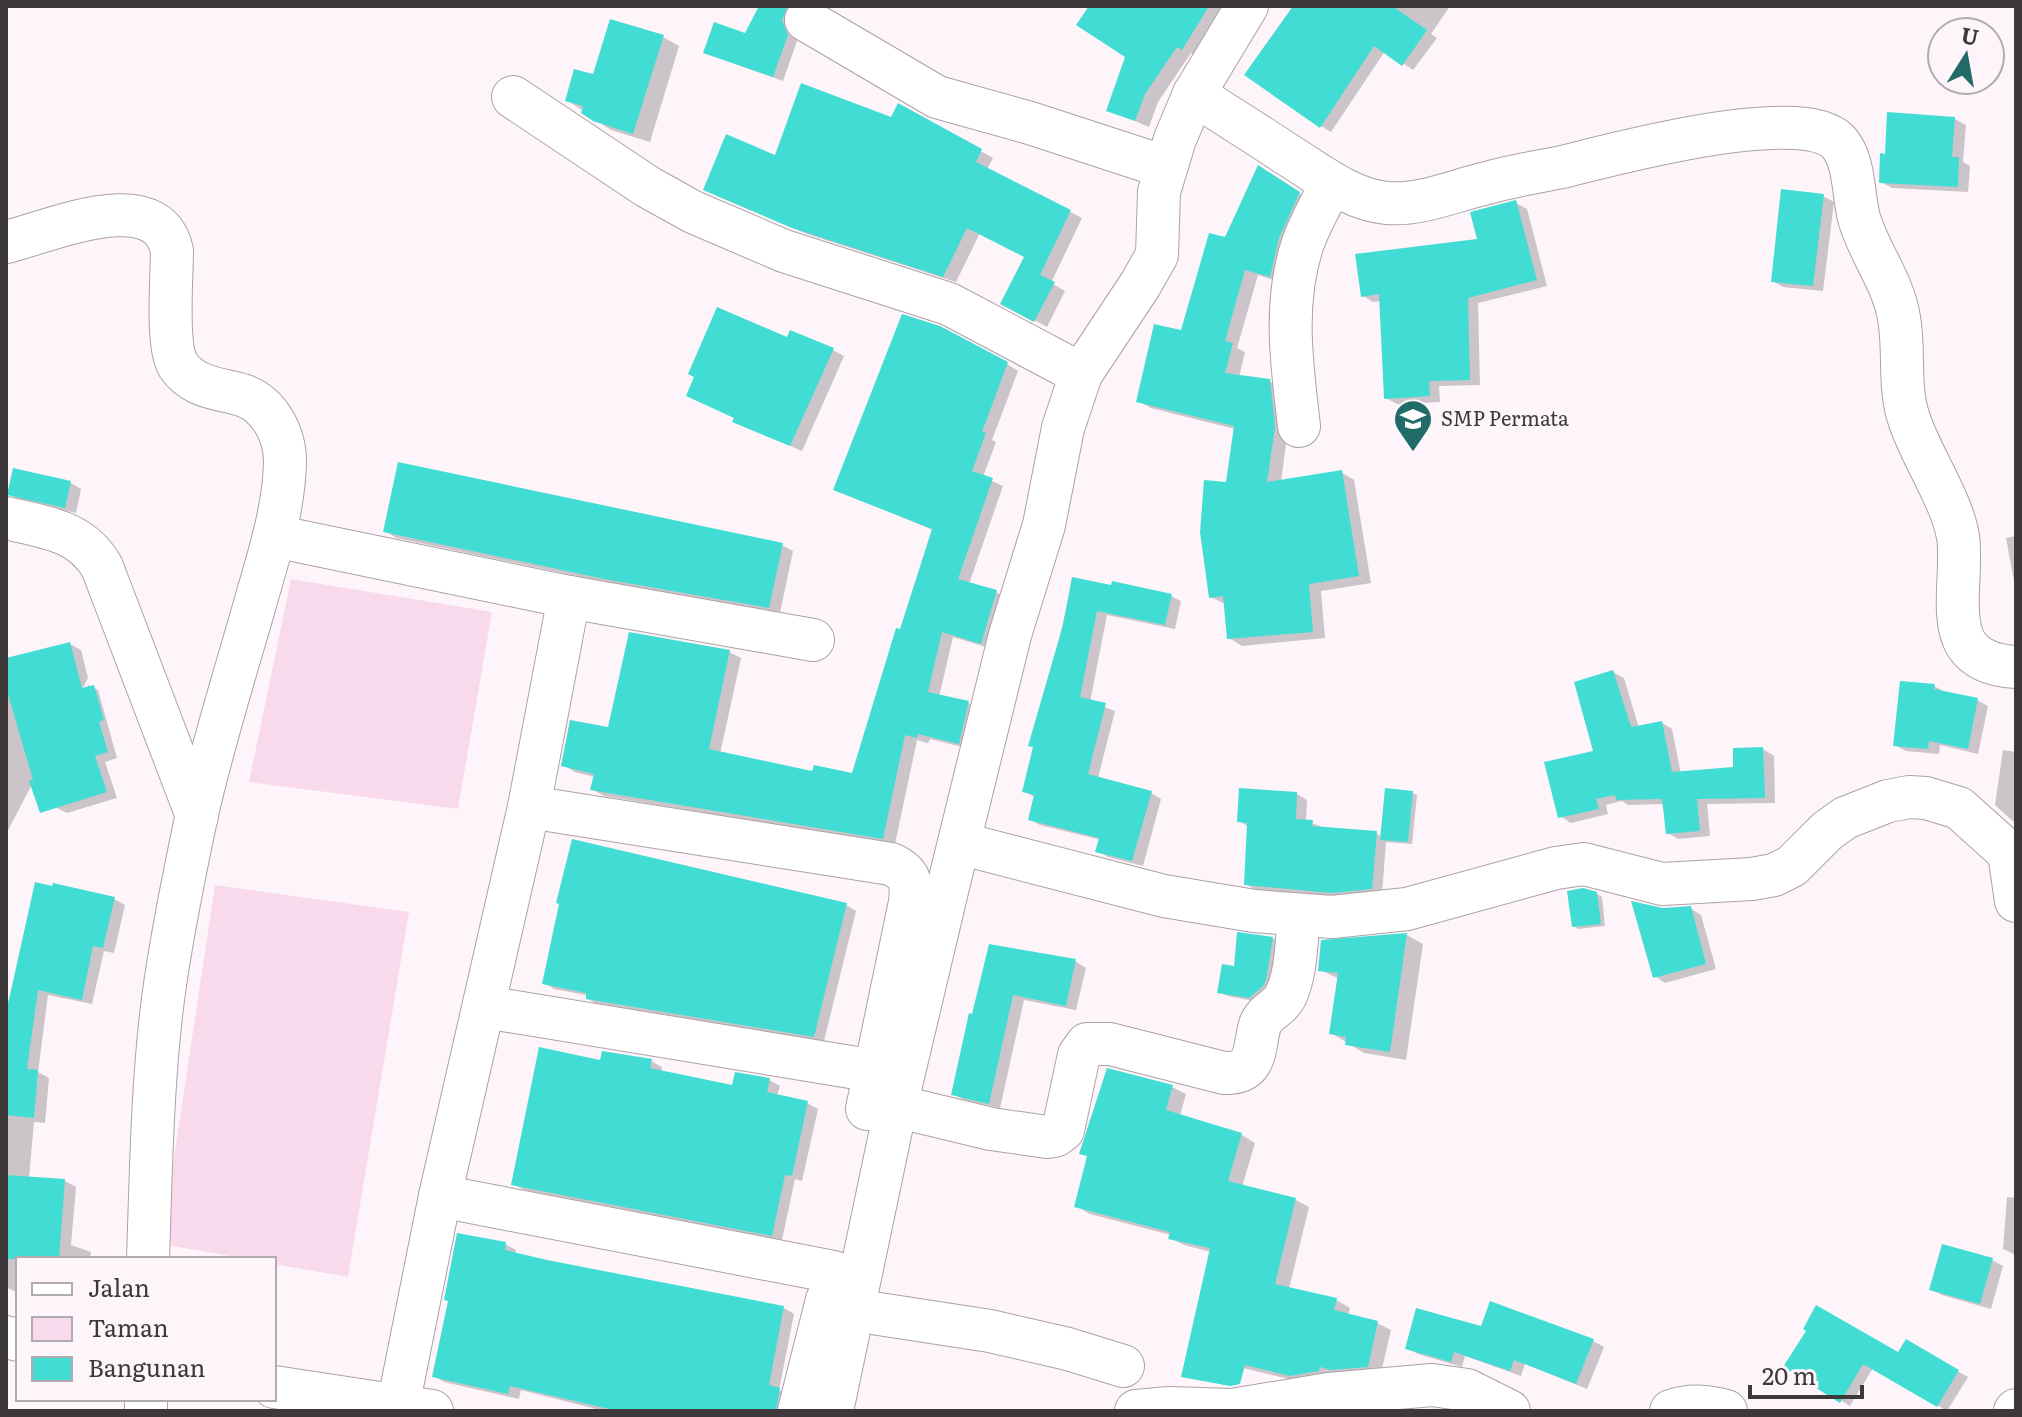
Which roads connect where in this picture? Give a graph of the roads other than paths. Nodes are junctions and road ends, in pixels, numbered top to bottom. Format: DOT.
graph roads {
  1 [pos="1247,6"];
  2 [pos="806,20"];
  3 [pos="1194,94"];
  4 [pos="513,97"];
  5 [pos="1165,167"];
  6 [pos="1332,183"];
  7 [pos="6,242"];
  8 [pos="1081,374"];
  9 [pos="1299,426"];
  10 [pos="6,518"];
  11 [pos="274,536"];
  12 [pos="569,597"];
  13 [pos="813,640"];
  14 [pos="2016,667"];
  15 [pos="529,807"];
  16 [pos="197,816"];
  17 [pos="959,843"];
  18 [pos="2012,854"];
  19 [pos="2016,901"];
  20 [pos="1299,916"];
  21 [pos="485,1007"];
  22 [pos="875,1071"];
  23 [pos="896,1106"];
  24 [pos="440,1196"];
  25 [pos="148,1257"];
  26 [pos="834,1272"];
  27 [pos="853,1310"];
  28 [pos="1123,1366"];
  29 [pos="276,1387"];
  30 [pos="408,1409"];
  31 [pos="1232,1410"];
  32 [pos="799,1411"];
  33 [pos="832,1411"];
  34 [pos="1136,1411"];
  35 [pos="1509,1411"];
  36 [pos="1671,1411"];
  37 [pos="1726,1411"];
  1 -- 3 [label="street"];
  2 -- 5 [label="street"];
  3 -- 5 [label="street"];
  3 -- 6 [label="street"];
  4 -- 8 [label="street"];
  5 -- 8 [label="street"];
  6 -- 9 [label="street"];
  6 -- 14 [label="street"];
  7 -- 11 [label="street"];
  8 -- 17 [label="street"];
  10 -- 16 [label="street"];
  11 -- 12 [label="street"];
  11 -- 16 [label="street"];
  12 -- 13 [label="street"];
  12 -- 15 [label="street"];
  15 -- 21 [label="street"];
  15 -- 22 [label="street"];
  16 -- 25 [label="street"];
  17 -- 20 [label="street"];
  17 -- 23 [label="street"];
  18 -- 19 [label="street"];
  18 -- 20 [label="street"];
  20 -- 23 [label="street"];
  21 -- 22 [label="street"];
  21 -- 24 [label="street"];
  22 -- 26 [label="street"];
  23 -- 27 [label="street"];
  24 -- 26 [label="street"];
  24 -- 30 [label="street"];
  26 -- 32 [label="street"];
  27 -- 28 [label="street"];
  27 -- 33 [label="street"];
  29 -- 30 [label="street"];
  31 -- 34 [label="street"];
  31 -- 35 [label="street"];
  36 -- 37 [label="street"];
}
